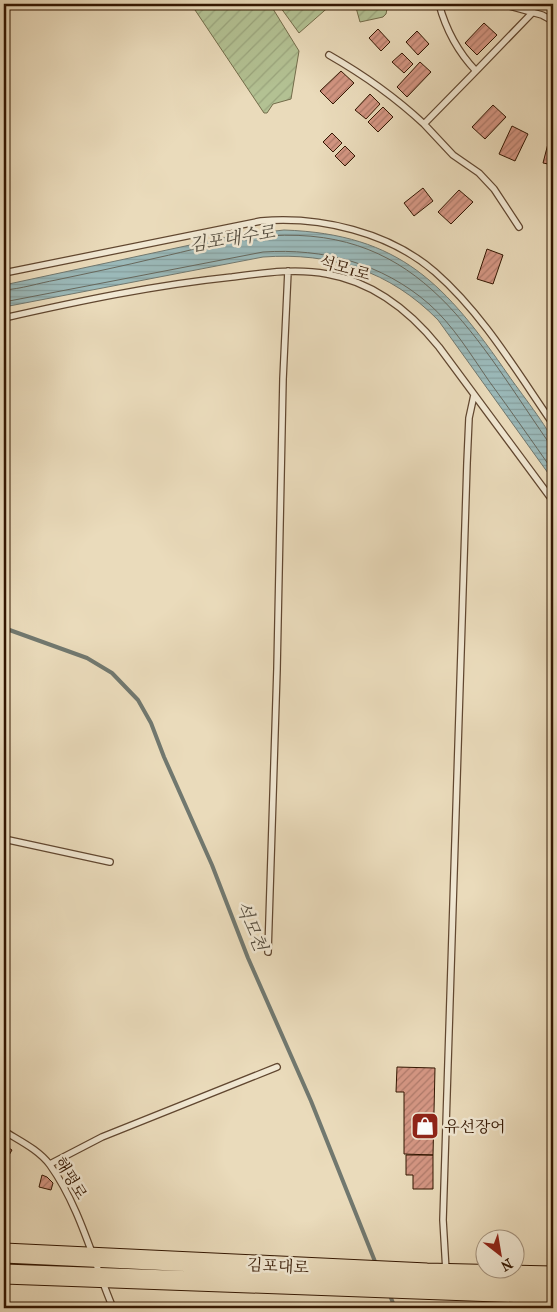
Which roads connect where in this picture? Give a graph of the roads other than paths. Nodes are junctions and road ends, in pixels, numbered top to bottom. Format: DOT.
graph roads {
  1 [pos="439,4"];
  2 [pos="502,4"];
  3 [pos="533,12"];
  4 [pos="553,21"];
  5 [pos="329,55"];
  6 [pos="476,71"];
  7 [pos="424,124"];
  8 [pos="519,227"];
  9 [pos="288,271"];
  10 [pos="4,273"];
  11 [pos="4,318"];
  12 [pos="474,395"];
  13 [pos="553,424"];
  14 [pos="553,501"];
  15 [pos="4,838"];
  16 [pos="110,862"];
  17 [pos="268,952"];
  18 [pos="277,1068"];
  19 [pos="4,1132"];
  20 [pos="50,1164"];
  21 [pos="4,1253"];
  22 [pos="25,1254"];
  23 [pos="91,1256"];
  24 [pos="4,1265"];
  25 [pos="446,1273"];
  26 [pos="4,1274"];
  27 [pos="553,1276"];
  28 [pos="99,1277"];
  29 [pos="426,1281"];
  30 [pos="553,1294"];
  31 [pos="113,1308"];
  1 -- 6 [label="lane"];
  2 -- 3 [label="lane"];
  3 -- 4 [label="lane"];
  3 -- 6 [label="lane"];
  5 -- 7 [label="lane"];
  6 -- 7 [label="lane"];
  7 -- 8 [label="lane"];
  9 -- 11 [label="lane, 석모1로"];
  9 -- 12 [label="lane, 석모1로"];
  9 -- 17 [label="lane"];
  10 -- 13 [label="lane"];
  12 -- 14 [label="lane, 석모1로"];
  12 -- 25 [label="lane"];
  15 -- 16 [label="lane"];
  18 -- 20 [label="lane"];
  19 -- 20 [label="lane, 해평로"];
  20 -- 23 [label="lane, 해평로"];
  21 -- 22 [label="main road, 김포대로"];
  22 -- 23 [label="main road, 김포대로"];
  22 -- 24 [label="main road"];
  23 -- 28 [label="lane, 해평로"];
  23 -- 29 [label="main road, 김포대로"];
  25 -- 27 [label="main road, 김포대로"];
  25 -- 29 [label="main road, 김포대로"];
  26 -- 28 [label="main road, 김포대로"];
  28 -- 29 [label="main road, 김포대로"];
  28 -- 31 [label="lane, 해평로"];
  29 -- 30 [label="main road, 김포대로"];
}
